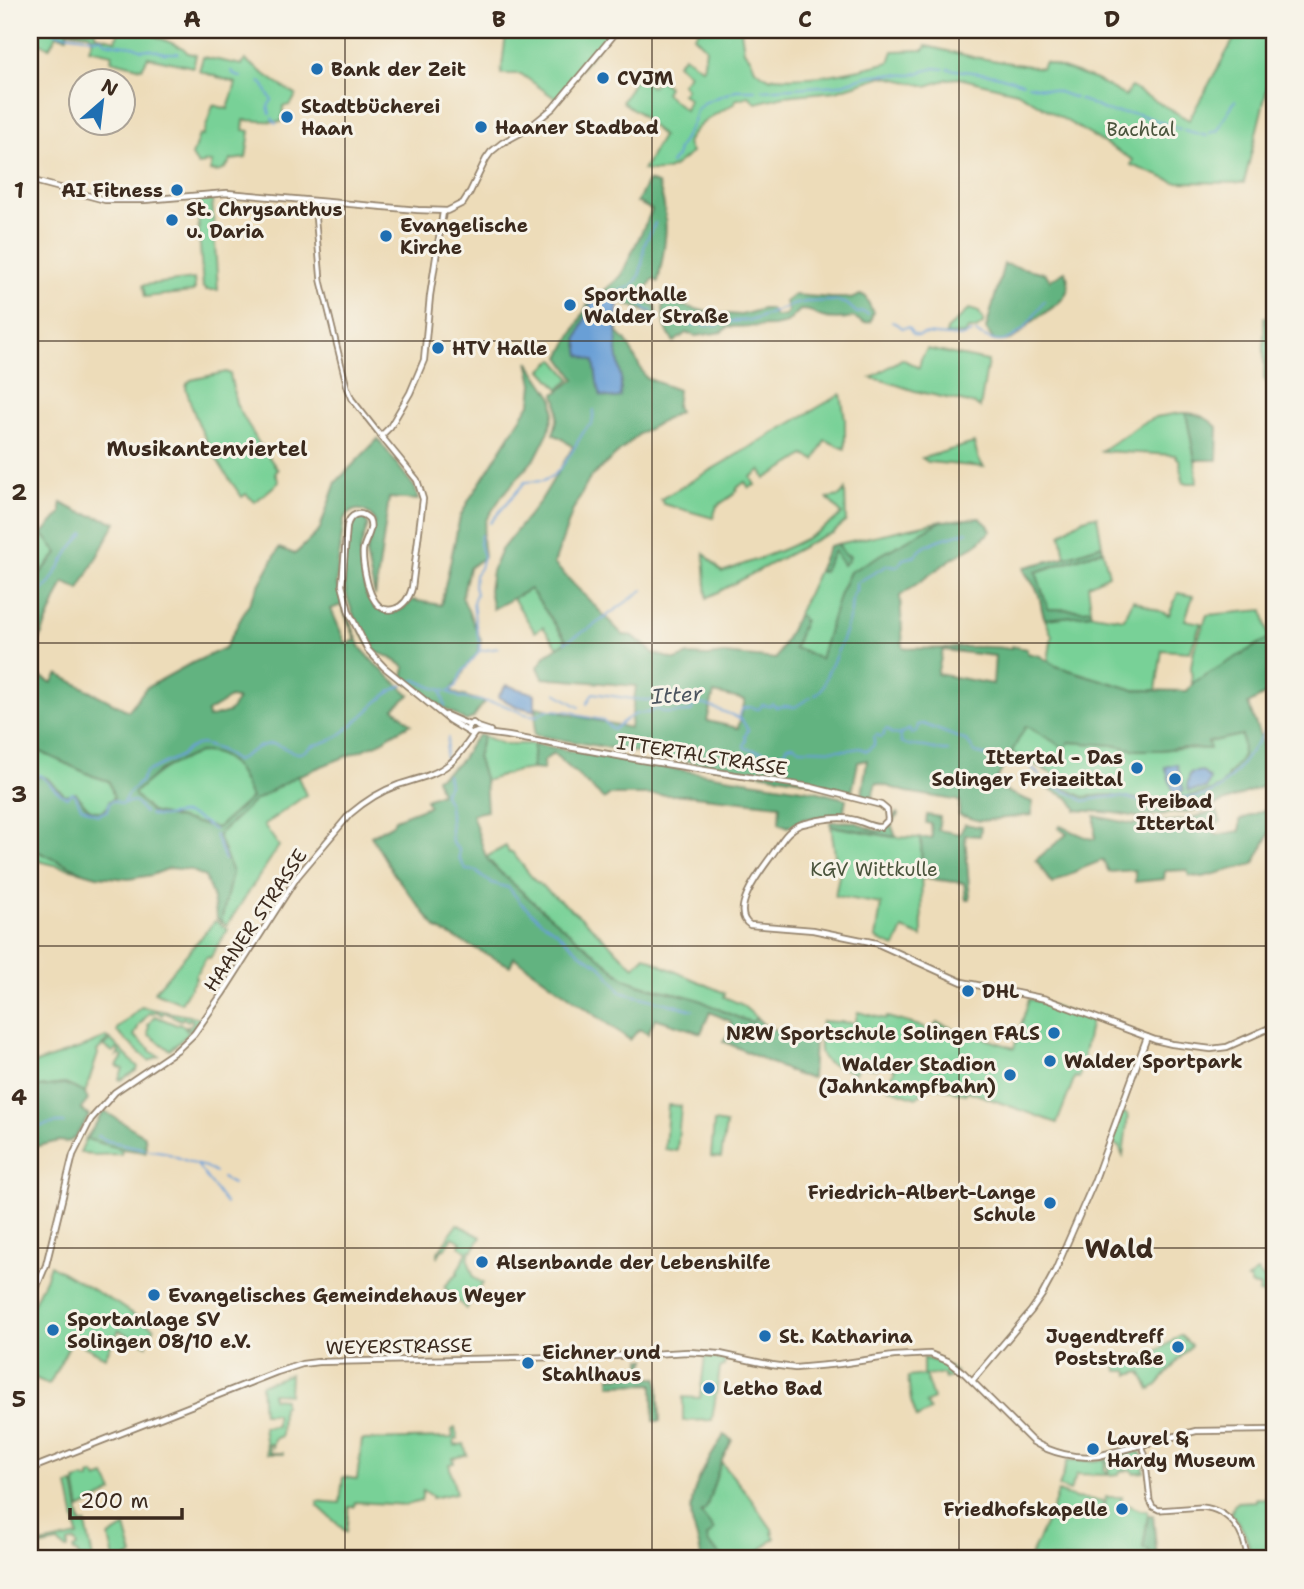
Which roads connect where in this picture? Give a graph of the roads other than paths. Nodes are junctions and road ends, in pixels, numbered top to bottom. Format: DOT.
graph roads {
  1 [pos="618,30"];
  2 [pos="30,180"];
  3 [pos="314,201"];
  4 [pos="443,212"];
  5 [pos="381,436"];
  6 [pos="472,730"];
  7 [pos="1274,1026"];
  8 [pos="1147,1037"];
  9 [pos="30,1303"];
  10 [pos="972,1381"];
  11 [pos="1274,1430"];
  12 [pos="1142,1445"];
  13 [pos="30,1469"];
  14 [pos="1247,1559"];
  1 -- 4 [label="main road"];
  2 -- 3 [label="main road"];
  3 -- 4 [label="main road"];
  3 -- 5 [label="street"];
  4 -- 5 [label="main road"];
  5 -- 6 [label="main road, ITTERTALSTRASSE"];
  6 -- 8 [label="main road, ITTERTALSTRASSE"];
  6 -- 9 [label="main road, HAANER STRASSE"];
  7 -- 8 [label="main road"];
  8 -- 10 [label="main road"];
  10 -- 12 [label="main road, WEYERSTRASSE"];
  10 -- 13 [label="main road, WEYERSTRASSE"];
  11 -- 12 [label="main road, WEYERSTRASSE"];
  12 -- 14 [label="street"];
}
